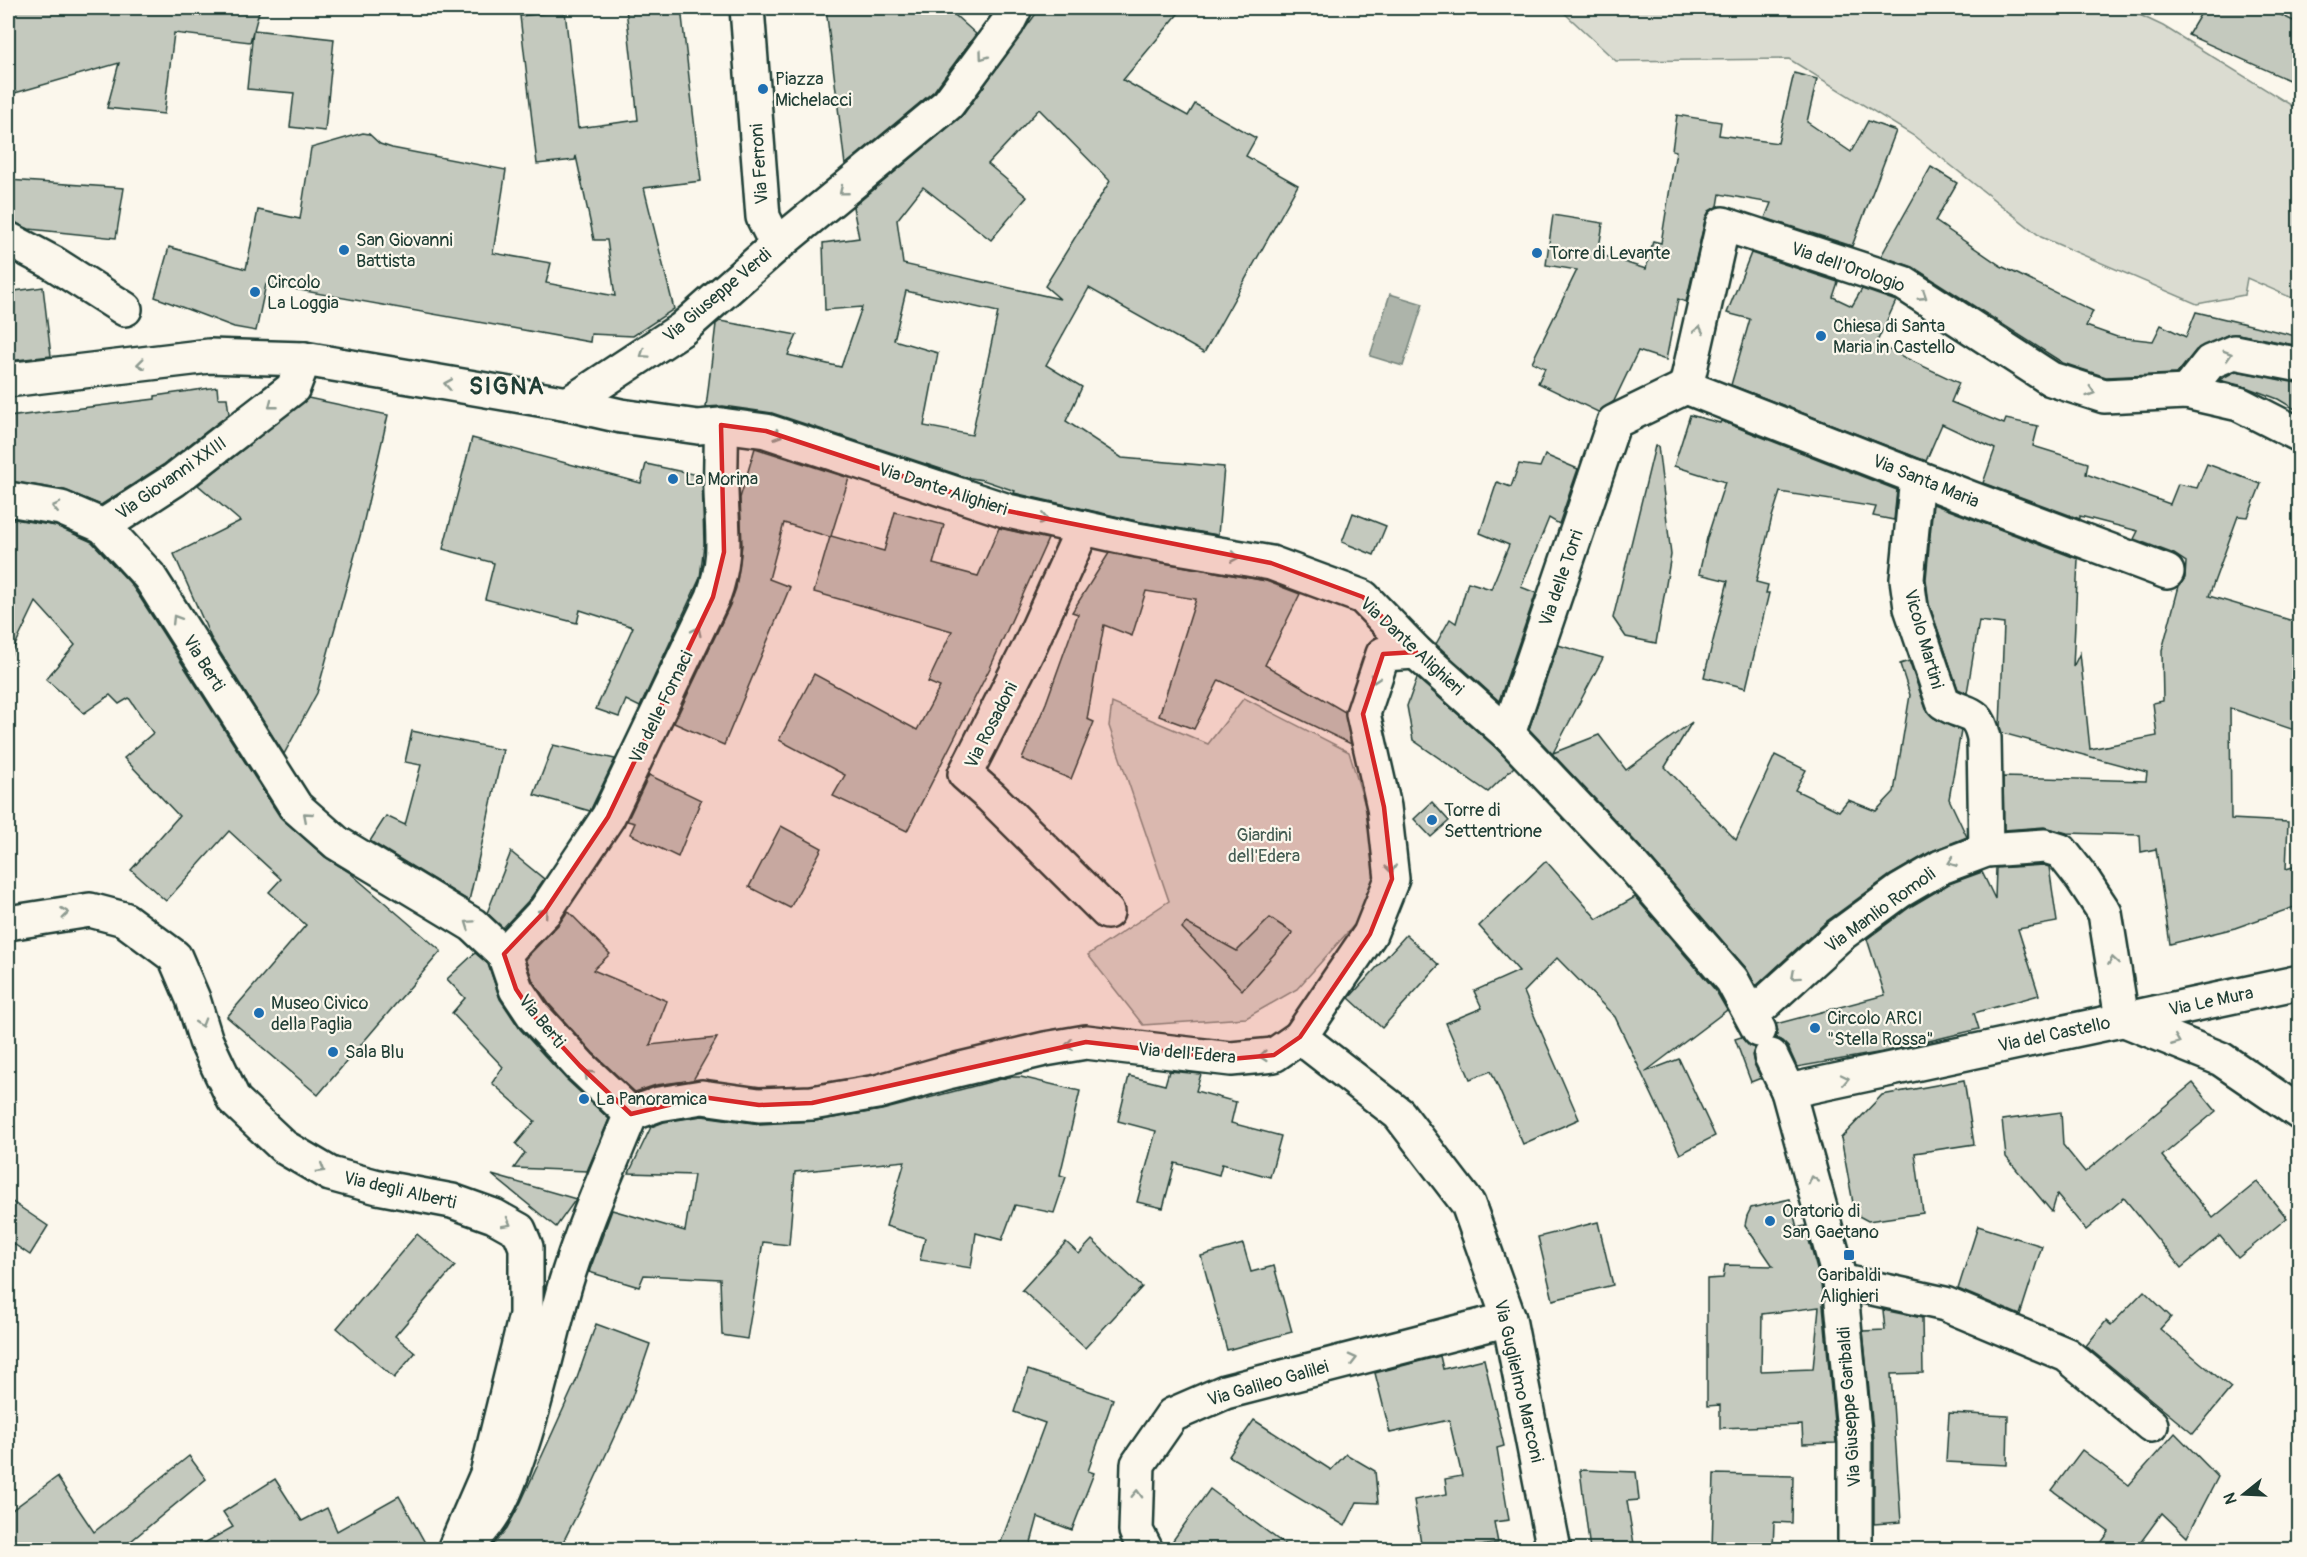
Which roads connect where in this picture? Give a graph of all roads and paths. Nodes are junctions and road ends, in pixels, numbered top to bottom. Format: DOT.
graph roads {
  1 [pos="747,8"];
  2 [pos="1015,8"];
  3 [pos="8,239"];
  4 [pos="777,245"];
  5 [pos="125,309"];
  6 [pos="304,359"];
  7 [pos="2300,365"];
  8 [pos="8,381"];
  9 [pos="1686,387"];
  10 [pos="2186,392"];
  11 [pos="568,404"];
  12 [pos="721,425"];
  13 [pos="2300,435"];
  14 [pos="1917,477"];
  15 [pos="8,499"];
  16 [pos="104,526"];
  17 [pos="1083,528"];
  18 [pos="2167,572"];
  19 [pos="1416,652"];
  20 [pos="1508,734"];
  21 [pos="1986,850"];
  22 [pos="1107,912"];
  23 [pos="8,923"];
  24 [pos="504,954"];
  25 [pos="2300,982"];
  26 [pos="2122,1019"];
  27 [pos="1761,1034"];
  28 [pos="1300,1037"];
  29 [pos="1788,1091"];
  30 [pos="2300,1113"];
  31 [pos="631,1114"];
  32 [pos="1840,1281"];
  33 [pos="1509,1319"];
  34 [pos="2151,1425"];
  35 [pos="456,1546"];
  36 [pos="1146,1550"];
  37 [pos="1554,1550"];
  38 [pos="1856,1550"];
  1 -- 4 [label="street, Via Ferroni"];
  2 -- 4 [label="street, Via Giuseppe Verdi, one-way"];
  3 -- 5 [label="street"];
  4 -- 11 [label="street, Via Giuseppe Verdi, one-way"];
  6 -- 8 [label="street, one-way"];
  11 -- 6 [label="street, one-way"];
  6 -- 16 [label="street, Via Giovanni XXIII, one-way"];
  10 -- 7 [label="street, one-way"];
  9 -- 10 [label="street, Via dell'Orologio, one-way"];
  9 -- 14 [label="street, Via Santa Maria"];
  9 -- 20 [label="street, Via delle Torri"];
  10 -- 13 [label="street"];
  11 -- 12 [label="street, Via Dante Alighieri"];
  12 -- 17 [label="street, Via Dante Alighieri, one-way"];
  24 -- 12 [label="street, Via delle Fornaci, one-way"];
  14 -- 18 [label="street, Via Santa Maria"];
  14 -- 21 [label="street, Vicolo Martini"];
  16 -- 15 [label="street, Via Giovanni XXIII, one-way"];
  24 -- 16 [label="street, Via Berti, one-way"];
  17 -- 19 [label="street, Via Dante Alighieri, one-way"];
  17 -- 22 [label="street, Via Rosadoni"];
  19 -- 20 [label="street, Via Dante Alighieri"];
  19 -- 28 [label="street, Via dell'Edera, one-way"];
  20 -- 27 [label="street, Via Dante Alighieri"];
  26 -- 21 [label="street, Via Manlio Romoli, one-way"];
  21 -- 27 [label="street, Via Manlio Romoli, one-way"];
  23 -- 35 [label="street, Via degli Alberti, one-way"];
  31 -- 24 [label="street, Via Berti, one-way"];
  25 -- 26 [label="street, Via Le Mura"];
  29 -- 26 [label="street, Via del Castello, one-way"];
  26 -- 30 [label="street, Via del Castello, one-way"];
  27 -- 29 [label="street, Via Dante Alighieri"];
  28 -- 31 [label="street, Via dell'Edera, one-way"];
  28 -- 33 [label="street, Via Guglielmo Marconi"];
  32 -- 29 [label="street, Via Giuseppe Garibaldi, one-way"];
  31 -- 35 [label="street"];
  32 -- 34 [label="street"];
  32 -- 38 [label="street, Via Giuseppe Garibaldi"];
  36 -- 33 [label="street, Via Galileo Galilei, one-way"];
  33 -- 37 [label="street, Via Guglielmo Marconi"];
}
